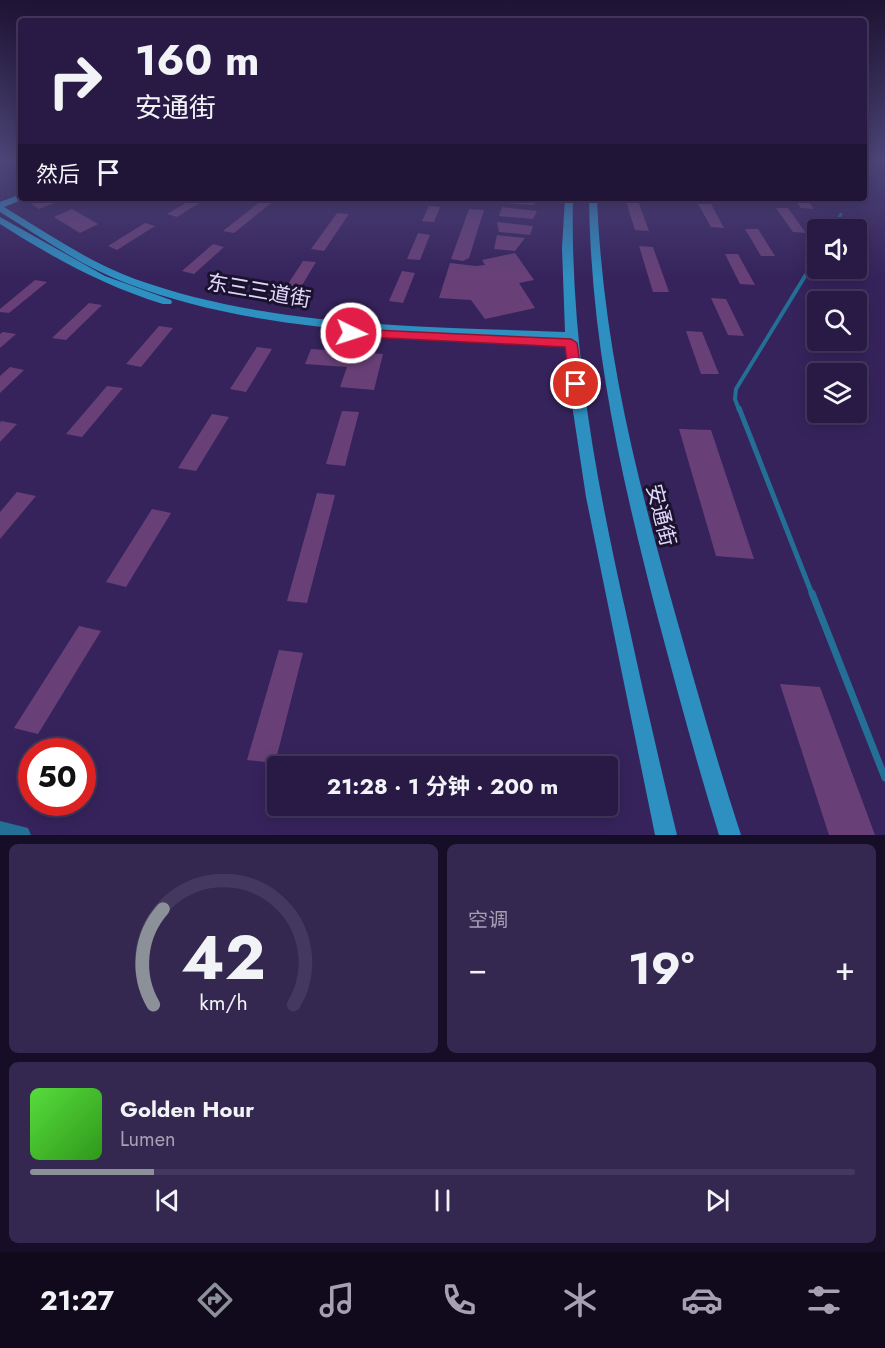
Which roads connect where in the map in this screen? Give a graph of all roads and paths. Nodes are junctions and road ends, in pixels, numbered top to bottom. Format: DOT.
graph roads {
  1 [pos="14,200"];
  2 [pos="569,201"];
  3 [pos="593,201"];
  4 [pos="0,206"];
  5 [pos="841,214"];
  6 [pos="838,219"];
  7 [pos="0,220"];
  8 [pos="807,272"];
  9 [pos="570,340"];
  10 [pos="885,778"];
  11 [pos="0,831"];
  12 [pos="21,835"];
  13 [pos="666,835"];
  14 [pos="730,835"];
  1 -- 4 [label="main road"];
  2 -- 9 [label="main road"];
  3 -- 14 [label="main road, 安通街"];
  4 -- 9 [label="main road, 东三三道街"];
  5 -- 6 [label="lane"];
  7 -- 9 [label="main road, 东三三道街"];
  8 -- 10 [label="lane"];
  9 -- 13 [label="main road"];
  11 -- 12 [label="street"];
}
